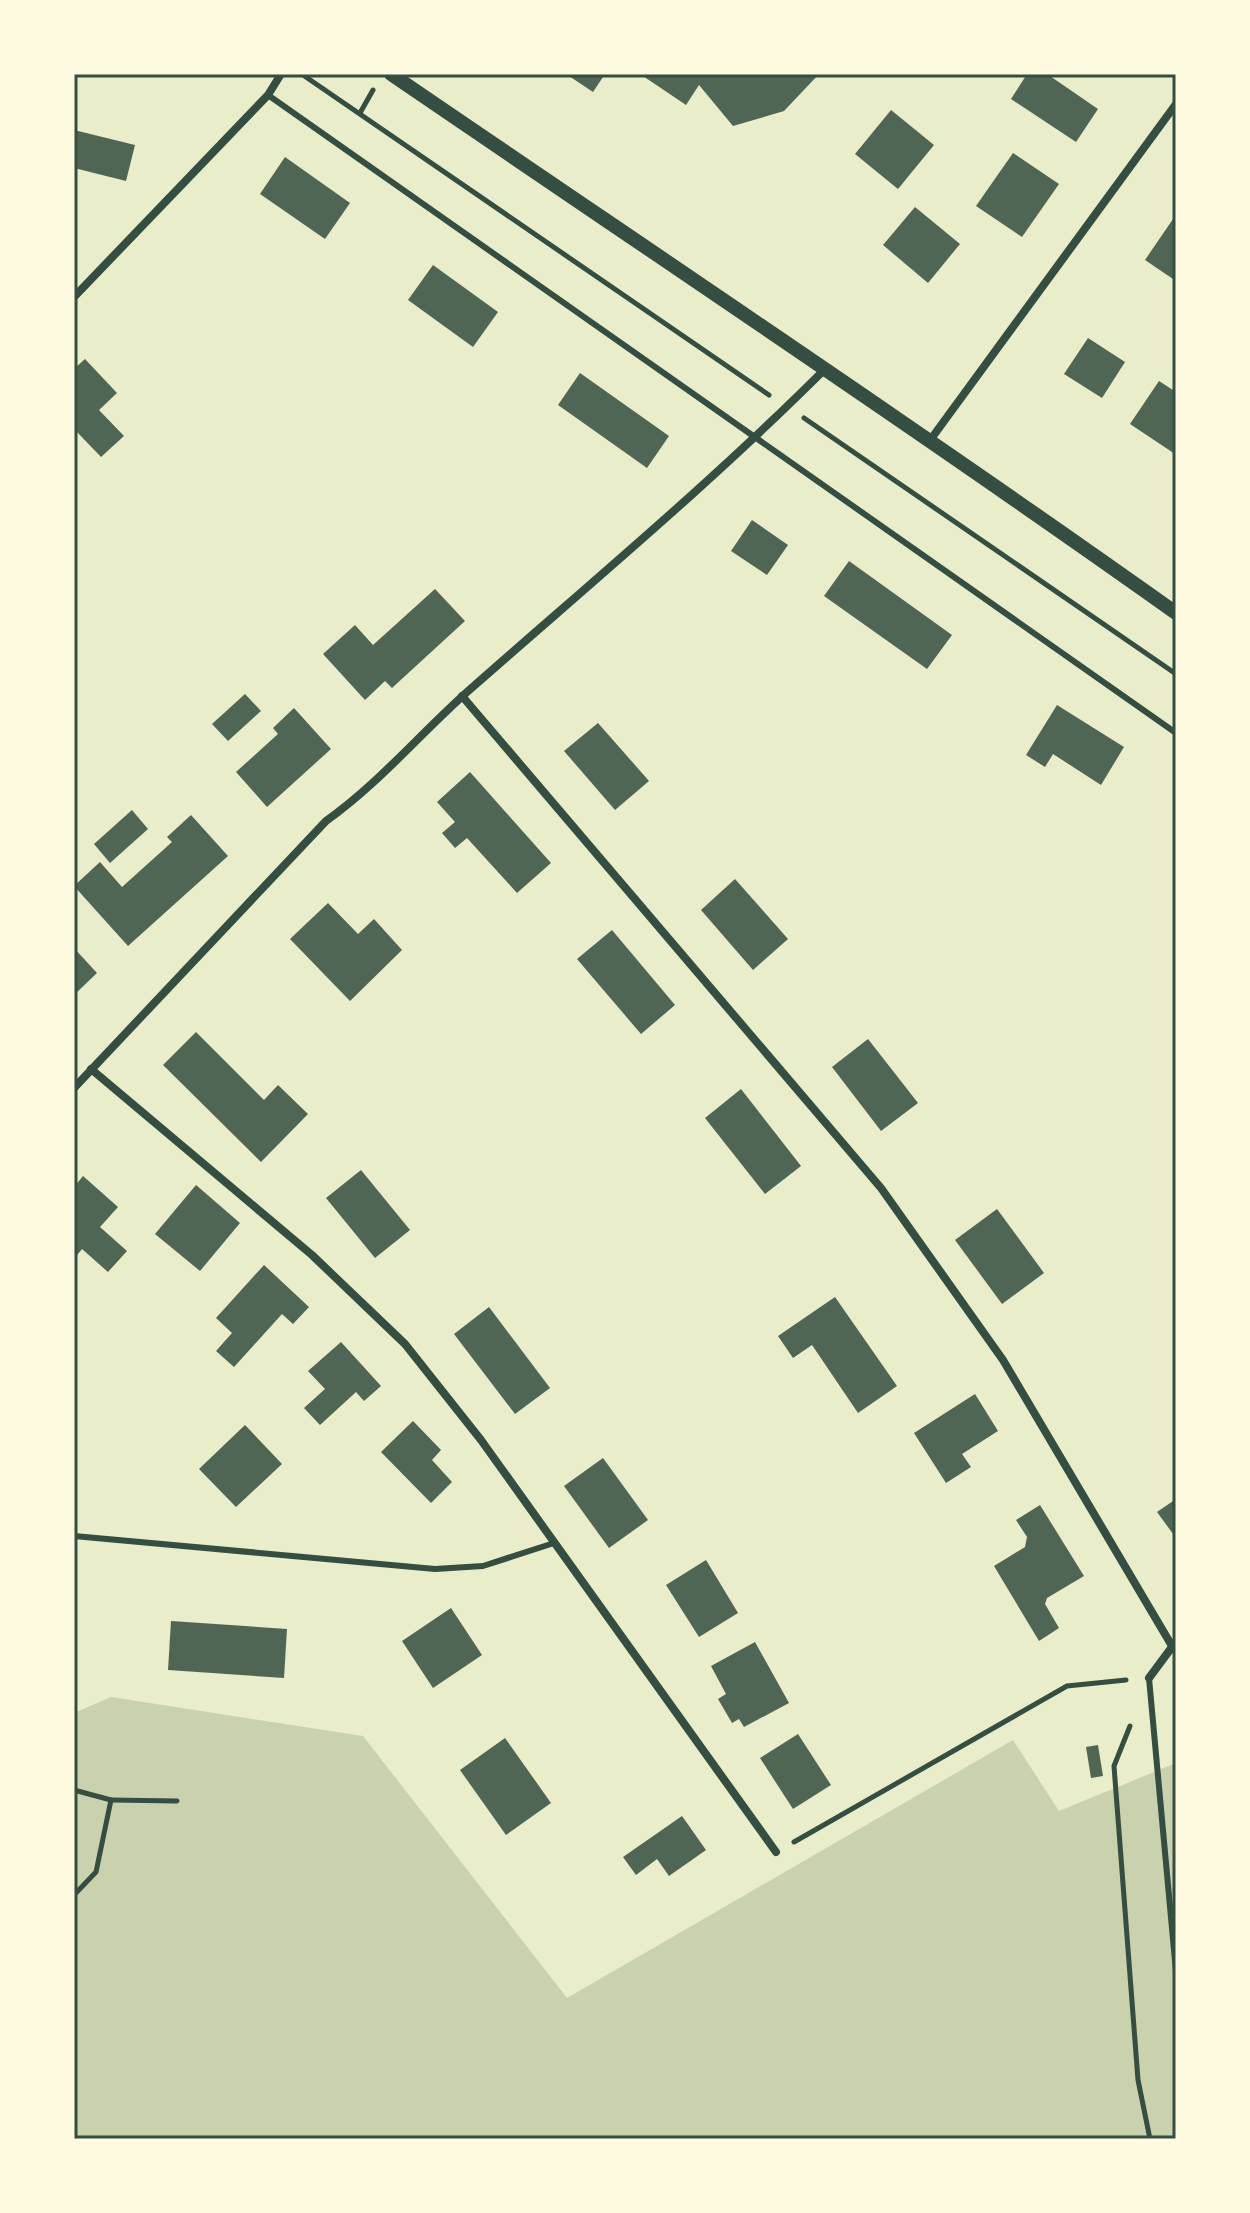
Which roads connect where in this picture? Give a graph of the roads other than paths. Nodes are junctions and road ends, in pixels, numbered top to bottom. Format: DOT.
graph roads {
  1 [pos="281,74"];
  2 [pos="391,74"];
  3 [pos="268,95"];
  4 [pos="1176,104"];
  5 [pos="74,297"];
  6 [pos="824,370"];
  7 [pos="755,439"];
  8 [pos="931,439"];
  9 [pos="1176,613"];
  10 [pos="462,696"];
  11 [pos="1176,733"];
  12 [pos="91,1069"];
  13 [pos="74,1088"];
  14 [pos="74,1536"];
  15 [pos="554,1543"];
  16 [pos="1174,1644"];
  17 [pos="1149,1678"];
  18 [pos="776,1852"];
  19 [pos="1176,1972"];
  1 -- 3 [label="street"];
  2 -- 6 [label="street"];
  3 -- 5 [label="street"];
  3 -- 7 [label="lane"];
  4 -- 8 [label="street"];
  6 -- 7 [label="street"];
  6 -- 8 [label="street"];
  7 -- 10 [label="street"];
  7 -- 11 [label="lane"];
  8 -- 9 [label="street"];
  10 -- 12 [label="street"];
  10 -- 16 [label="street"];
  12 -- 13 [label="street"];
  12 -- 15 [label="street"];
  14 -- 15 [label="lane"];
  15 -- 18 [label="street"];
  16 -- 17 [label="street"];
  17 -- 19 [label="lane"];
}
